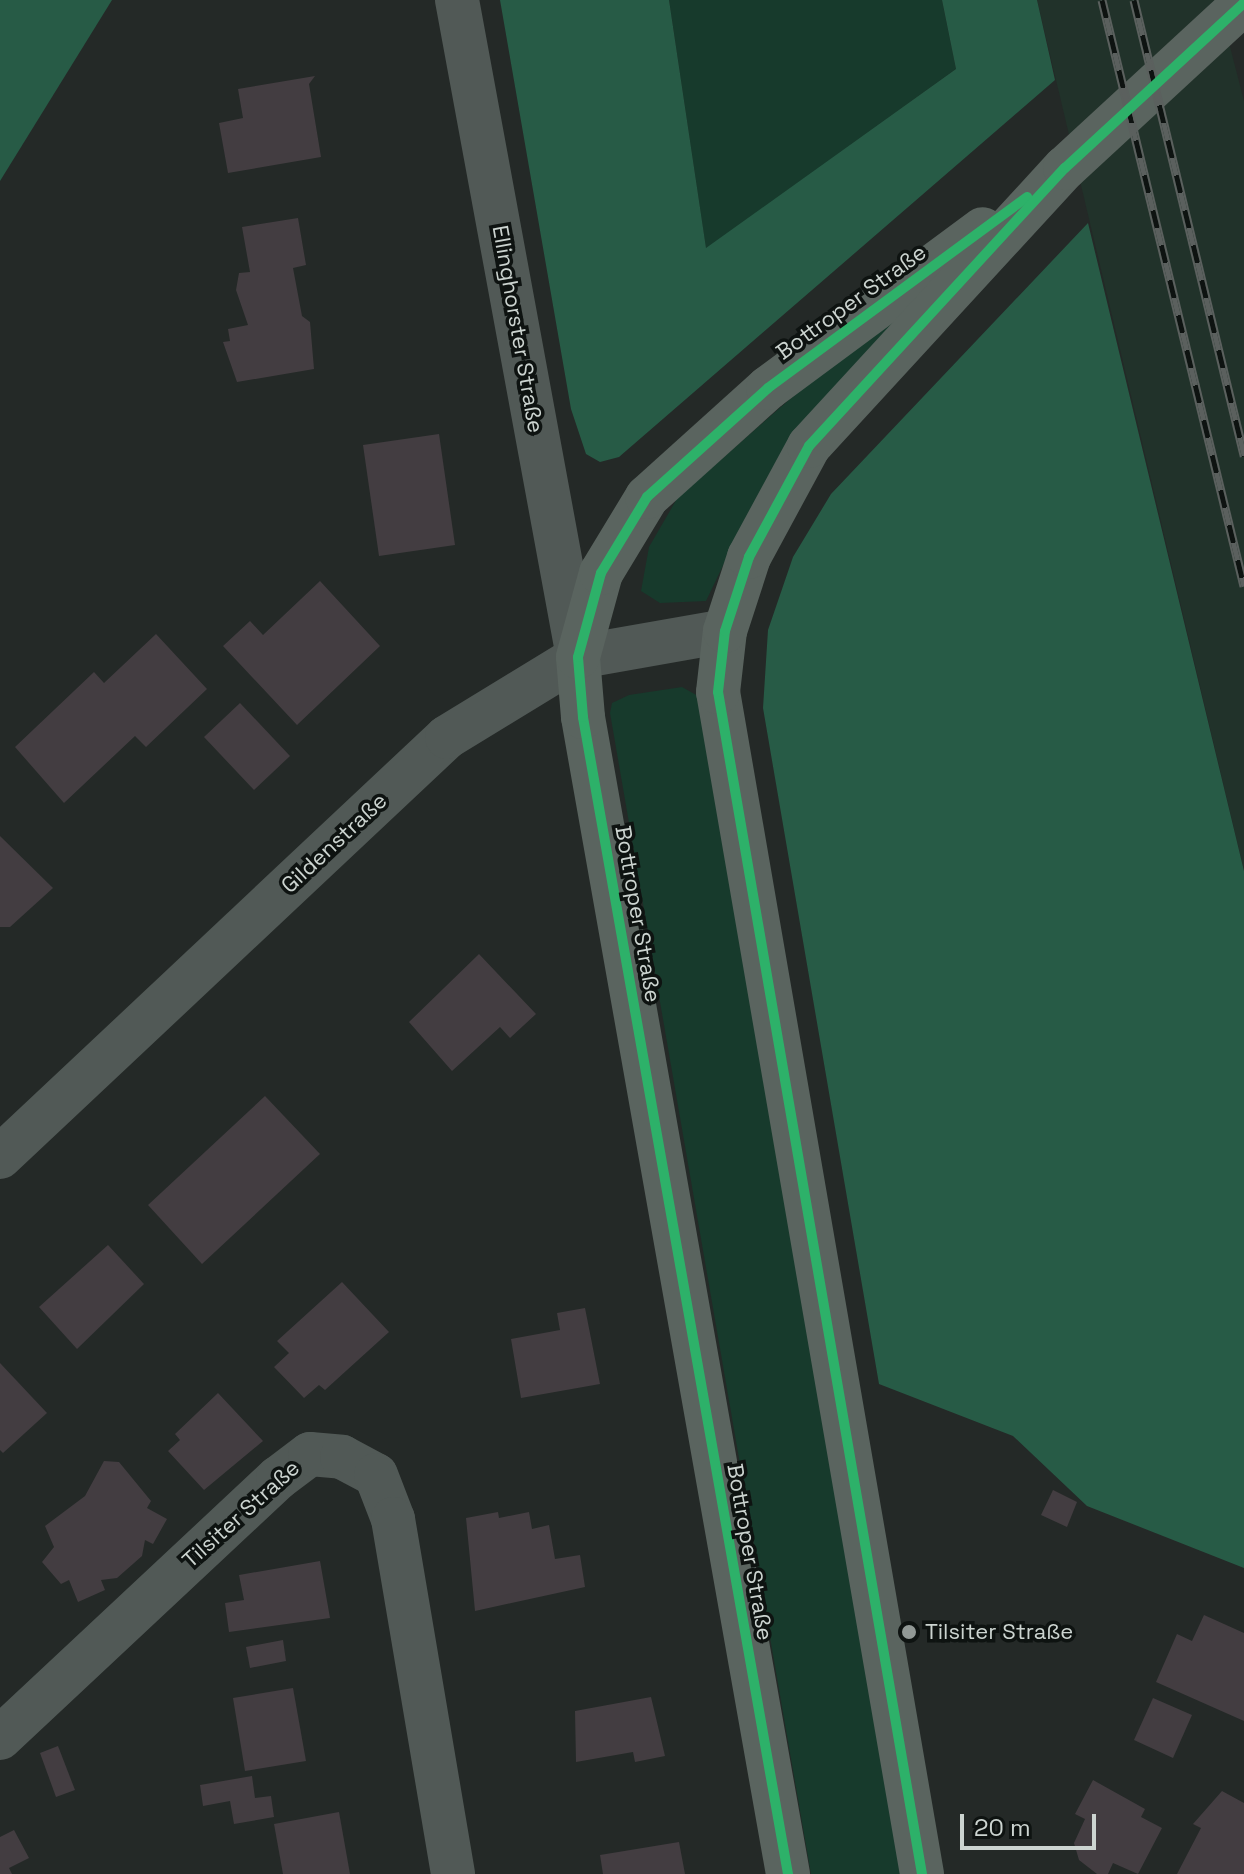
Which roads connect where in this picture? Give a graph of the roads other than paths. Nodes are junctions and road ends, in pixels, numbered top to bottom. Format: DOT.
graph roads {
  1 [pos="457,0"];
  2 [pos="1244,3"];
  3 [pos="1065,168"];
  4 [pos="725,631"];
  5 [pos="578,657"];
  6 [pos="0,1157"];
  7 [pos="0,1738"];
  8 [pos="453,1874"];
  9 [pos="788,1874"];
  10 [pos="922,1874"];
  1 -- 5 [label="street, Ellinghorster Straße"];
  2 -- 3 [label="main road, Bottroper Straße"];
  3 -- 4 [label="main road, Bottroper Straße"];
  3 -- 5 [label="main road, Bottroper Straße"];
  4 -- 5 [label="street, Gildenstraße"];
  4 -- 10 [label="main road, Bottroper Straße"];
  5 -- 6 [label="street, Gildenstraße"];
  5 -- 9 [label="main road, Bottroper Straße"];
  7 -- 8 [label="street, Tilsiter Straße"];
}
